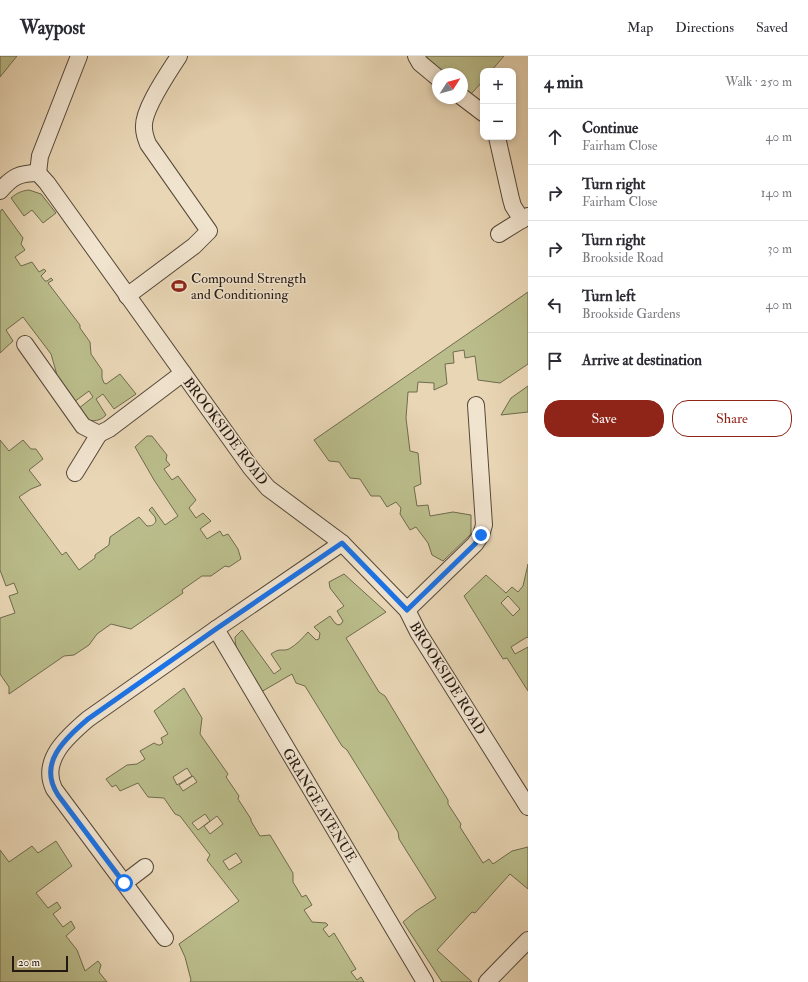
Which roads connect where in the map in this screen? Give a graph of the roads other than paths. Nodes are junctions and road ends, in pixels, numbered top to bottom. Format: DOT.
graph roads {
  1 [pos="79,56"];
  2 [pos="179,56"];
  3 [pos="416,56"];
  4 [pos="432,73"];
  5 [pos="468,102"];
  6 [pos="480,111"];
  7 [pos="499,140"];
  8 [pos="38,173"];
  9 [pos="0,191"];
  10 [pos="525,218"];
  11 [pos="499,234"];
  12 [pos="128,296"];
  13 [pos="25,344"];
  14 [pos="183,373"];
  15 [pos="476,405"];
  16 [pos="98,434"];
  17 [pos="75,473"];
  18 [pos="342,543"];
  19 [pos="407,610"];
  20 [pos="216,629"];
  21 [pos="528,807"];
  22 [pos="145,867"];
  23 [pos="124,883"];
  24 [pos="165,938"];
  25 [pos="528,940"];
  26 [pos="425,982"];
  27 [pos="487,982"];
  1 -- 8 [label="street"];
  2 -- 12 [label="street"];
  3 -- 4 [label="street"];
  5 -- 6 [label="street"];
  7 -- 10 [label="street"];
  8 -- 9 [label="street"];
  8 -- 12 [label="street, BROOKSIDE ROAD"];
  10 -- 11 [label="street"];
  12 -- 14 [label="street, BROOKSIDE ROAD"];
  13 -- 16 [label="street"];
  14 -- 16 [label="street"];
  14 -- 18 [label="street, BROOKSIDE ROAD"];
  15 -- 19 [label="street"];
  16 -- 17 [label="street"];
  18 -- 19 [label="street, BROOKSIDE ROAD"];
  18 -- 20 [label="street"];
  19 -- 21 [label="street, BROOKSIDE ROAD"];
  20 -- 23 [label="street"];
  20 -- 26 [label="street, GRANGE AVENUE"];
  22 -- 23 [label="street"];
  23 -- 24 [label="street"];
  25 -- 27 [label="street"];
}
